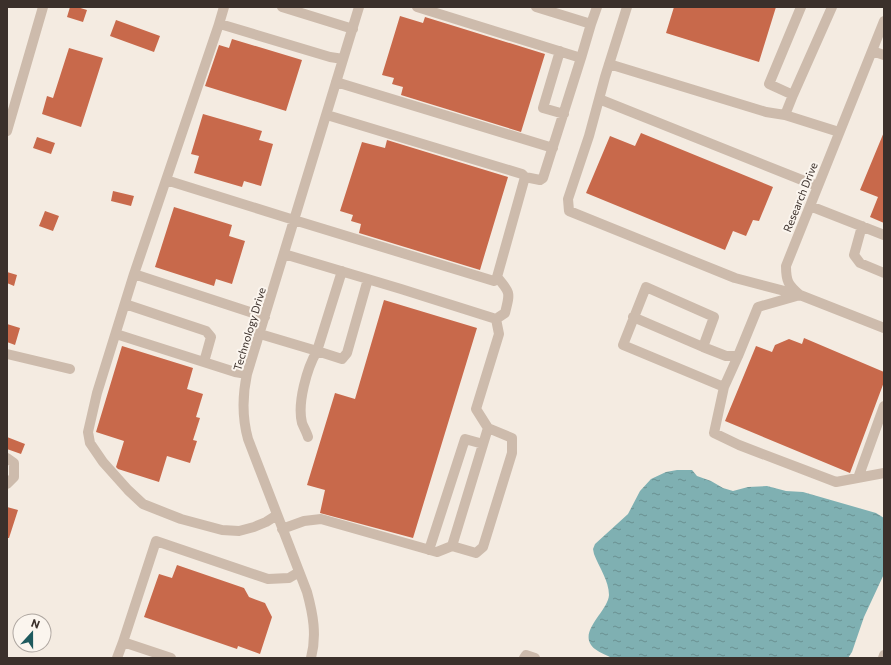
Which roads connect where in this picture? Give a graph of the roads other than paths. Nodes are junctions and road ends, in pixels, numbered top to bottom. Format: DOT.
graph roads {
  1 [pos="43,7"];
  2 [pos="224,7"];
  3 [pos="282,7"];
  4 [pos="359,7"];
  5 [pos="417,7"];
  6 [pos="536,7"];
  7 [pos="597,7"];
  8 [pos="627,7"];
  9 [pos="801,7"];
  10 [pos="832,7"];
  11 [pos="884,21"];
  12 [pos="219,24"];
  13 [pos="591,24"];
  14 [pos="353,29"];
  15 [pos="560,51"];
  16 [pos="872,51"];
  17 [pos="884,55"];
  18 [pos="581,58"];
  19 [pos="343,59"];
  20 [pos="609,64"];
  21 [pos="336,82"];
  22 [pos="793,95"];
  23 [pos="599,99"];
  24 [pos="564,114"];
  25 [pos="327,115"];
  26 [pos="785,115"];
  27 [pos="7,131"];
  28 [pos="839,132"];
  29 [pos="553,148"];
  30 [pos="525,177"];
  31 [pos="166,180"];
  32 [pos="817,186"];
  33 [pos="810,206"];
  34 [pos="294,220"];
  35 [pos="862,226"];
  36 [pos="884,235"];
  37 [pos="284,254"];
  38 [pos="342,271"];
  39 [pos="884,273"];
  40 [pos="134,274"];
  41 [pos="496,277"];
  42 [pos="368,279"];
  43 [pos="800,295"];
  44 [pos="125,304"];
  45 [pos="265,317"];
  46 [pos="634,318"];
  47 [pos="496,319"];
  48 [pos="884,328"];
  49 [pos="116,334"];
  50 [pos="260,334"];
  51 [pos="703,347"];
  52 [pos="317,351"];
  53 [pos="7,354"];
  54 [pos="738,356"];
  55 [pos="204,362"];
  56 [pos="70,369"];
  57 [pos="247,374"];
  58 [pos="724,387"];
  59 [pos="884,406"];
  60 [pos="488,428"];
  61 [pos="308,437"];
  62 [pos="483,444"];
  63 [pos="7,458"];
  64 [pos="884,473"];
  65 [pos="858,478"];
  66 [pos="7,484"];
  67 [pos="277,515"];
  68 [pos="282,529"];
  69 [pos="452,546"];
  70 [pos="429,550"];
  71 [pos="299,572"];
  72 [pos="123,642"];
  73 [pos="117,658"];
  74 [pos="171,658"];
  75 [pos="311,658"];
  76 [pos="524,658"];
  77 [pos="535,658"];
  1 -- 27 [label="street"];
  2 -- 12 [label="street"];
  3 -- 14 [label="street"];
  4 -- 14 [label="street, Technology Drive"];
  5 -- 15 [label="street"];
  6 -- 13 [label="street"];
  7 -- 13 [label="street"];
  8 -- 20 [label="street"];
  9 -- 22 [label="street"];
  10 -- 22 [label="street"];
  11 -- 16 [label="street, Research Drive"];
  12 -- 19 [label="street"];
  12 -- 31 [label="street"];
  13 -- 18 [label="street"];
  14 -- 19 [label="street, Technology Drive"];
  15 -- 18 [label="street"];
  15 -- 24 [label="street"];
  16 -- 17 [label="street"];
  16 -- 28 [label="street, Research Drive"];
  18 -- 24 [label="street"];
  19 -- 21 [label="street, Technology Drive"];
  20 -- 23 [label="street"];
  20 -- 26 [label="street"];
  21 -- 25 [label="street, Technology Drive"];
  21 -- 29 [label="street"];
  22 -- 26 [label="street"];
  23 -- 32 [label="street"];
  23 -- 43 [label="street"];
  24 -- 29 [label="street"];
  25 -- 30 [label="street"];
  25 -- 34 [label="street, Technology Drive"];
  26 -- 28 [label="street"];
  28 -- 32 [label="street, Research Drive"];
  29 -- 30 [label="street"];
  30 -- 41 [label="street"];
  31 -- 34 [label="street"];
  31 -- 40 [label="street"];
  32 -- 33 [label="street, Research Drive"];
  33 -- 35 [label="street"];
  33 -- 43 [label="street, Research Drive"];
  34 -- 37 [label="street, Technology Drive"];
  34 -- 41 [label="street"];
  35 -- 36 [label="street"];
  35 -- 39 [label="street"];
  37 -- 38 [label="street"];
  37 -- 45 [label="street, Technology Drive"];
  38 -- 42 [label="street"];
  38 -- 52 [label="street"];
  40 -- 44 [label="street"];
  40 -- 45 [label="street"];
  41 -- 47 [label="street"];
  42 -- 47 [label="street"];
  42 -- 52 [label="street"];
  43 -- 48 [label="street, Research Drive"];
  43 -- 54 [label="street"];
  44 -- 49 [label="street"];
  44 -- 55 [label="street"];
  45 -- 50 [label="street, Technology Drive"];
  46 -- 51 [label="street"];
  46 -- 51 [label="street"];
  46 -- 58 [label="street"];
  47 -- 60 [label="street"];
  49 -- 55 [label="street"];
  49 -- 67 [label="street"];
  50 -- 52 [label="street"];
  50 -- 57 [label="street, Technology Drive"];
  51 -- 54 [label="street"];
  52 -- 61 [label="street"];
  53 -- 56 [label="street"];
  54 -- 58 [label="street"];
  55 -- 57 [label="street"];
  57 -- 67 [label="street, Technology Drive"];
  58 -- 65 [label="street"];
  59 -- 65 [label="street"];
  60 -- 62 [label="street"];
  60 -- 69 [label="street"];
  62 -- 69 [label="street"];
  62 -- 70 [label="street"];
  63 -- 66 [label="street"];
  64 -- 65 [label="street"];
  67 -- 68 [label="street, Technology Drive"];
  68 -- 70 [label="street"];
  68 -- 71 [label="street, Technology Drive"];
  69 -- 70 [label="street"];
  71 -- 72 [label="street"];
  71 -- 75 [label="street, Technology Drive"];
  72 -- 73 [label="street"];
  72 -- 74 [label="street"];
  76 -- 77 [label="street"];
}
